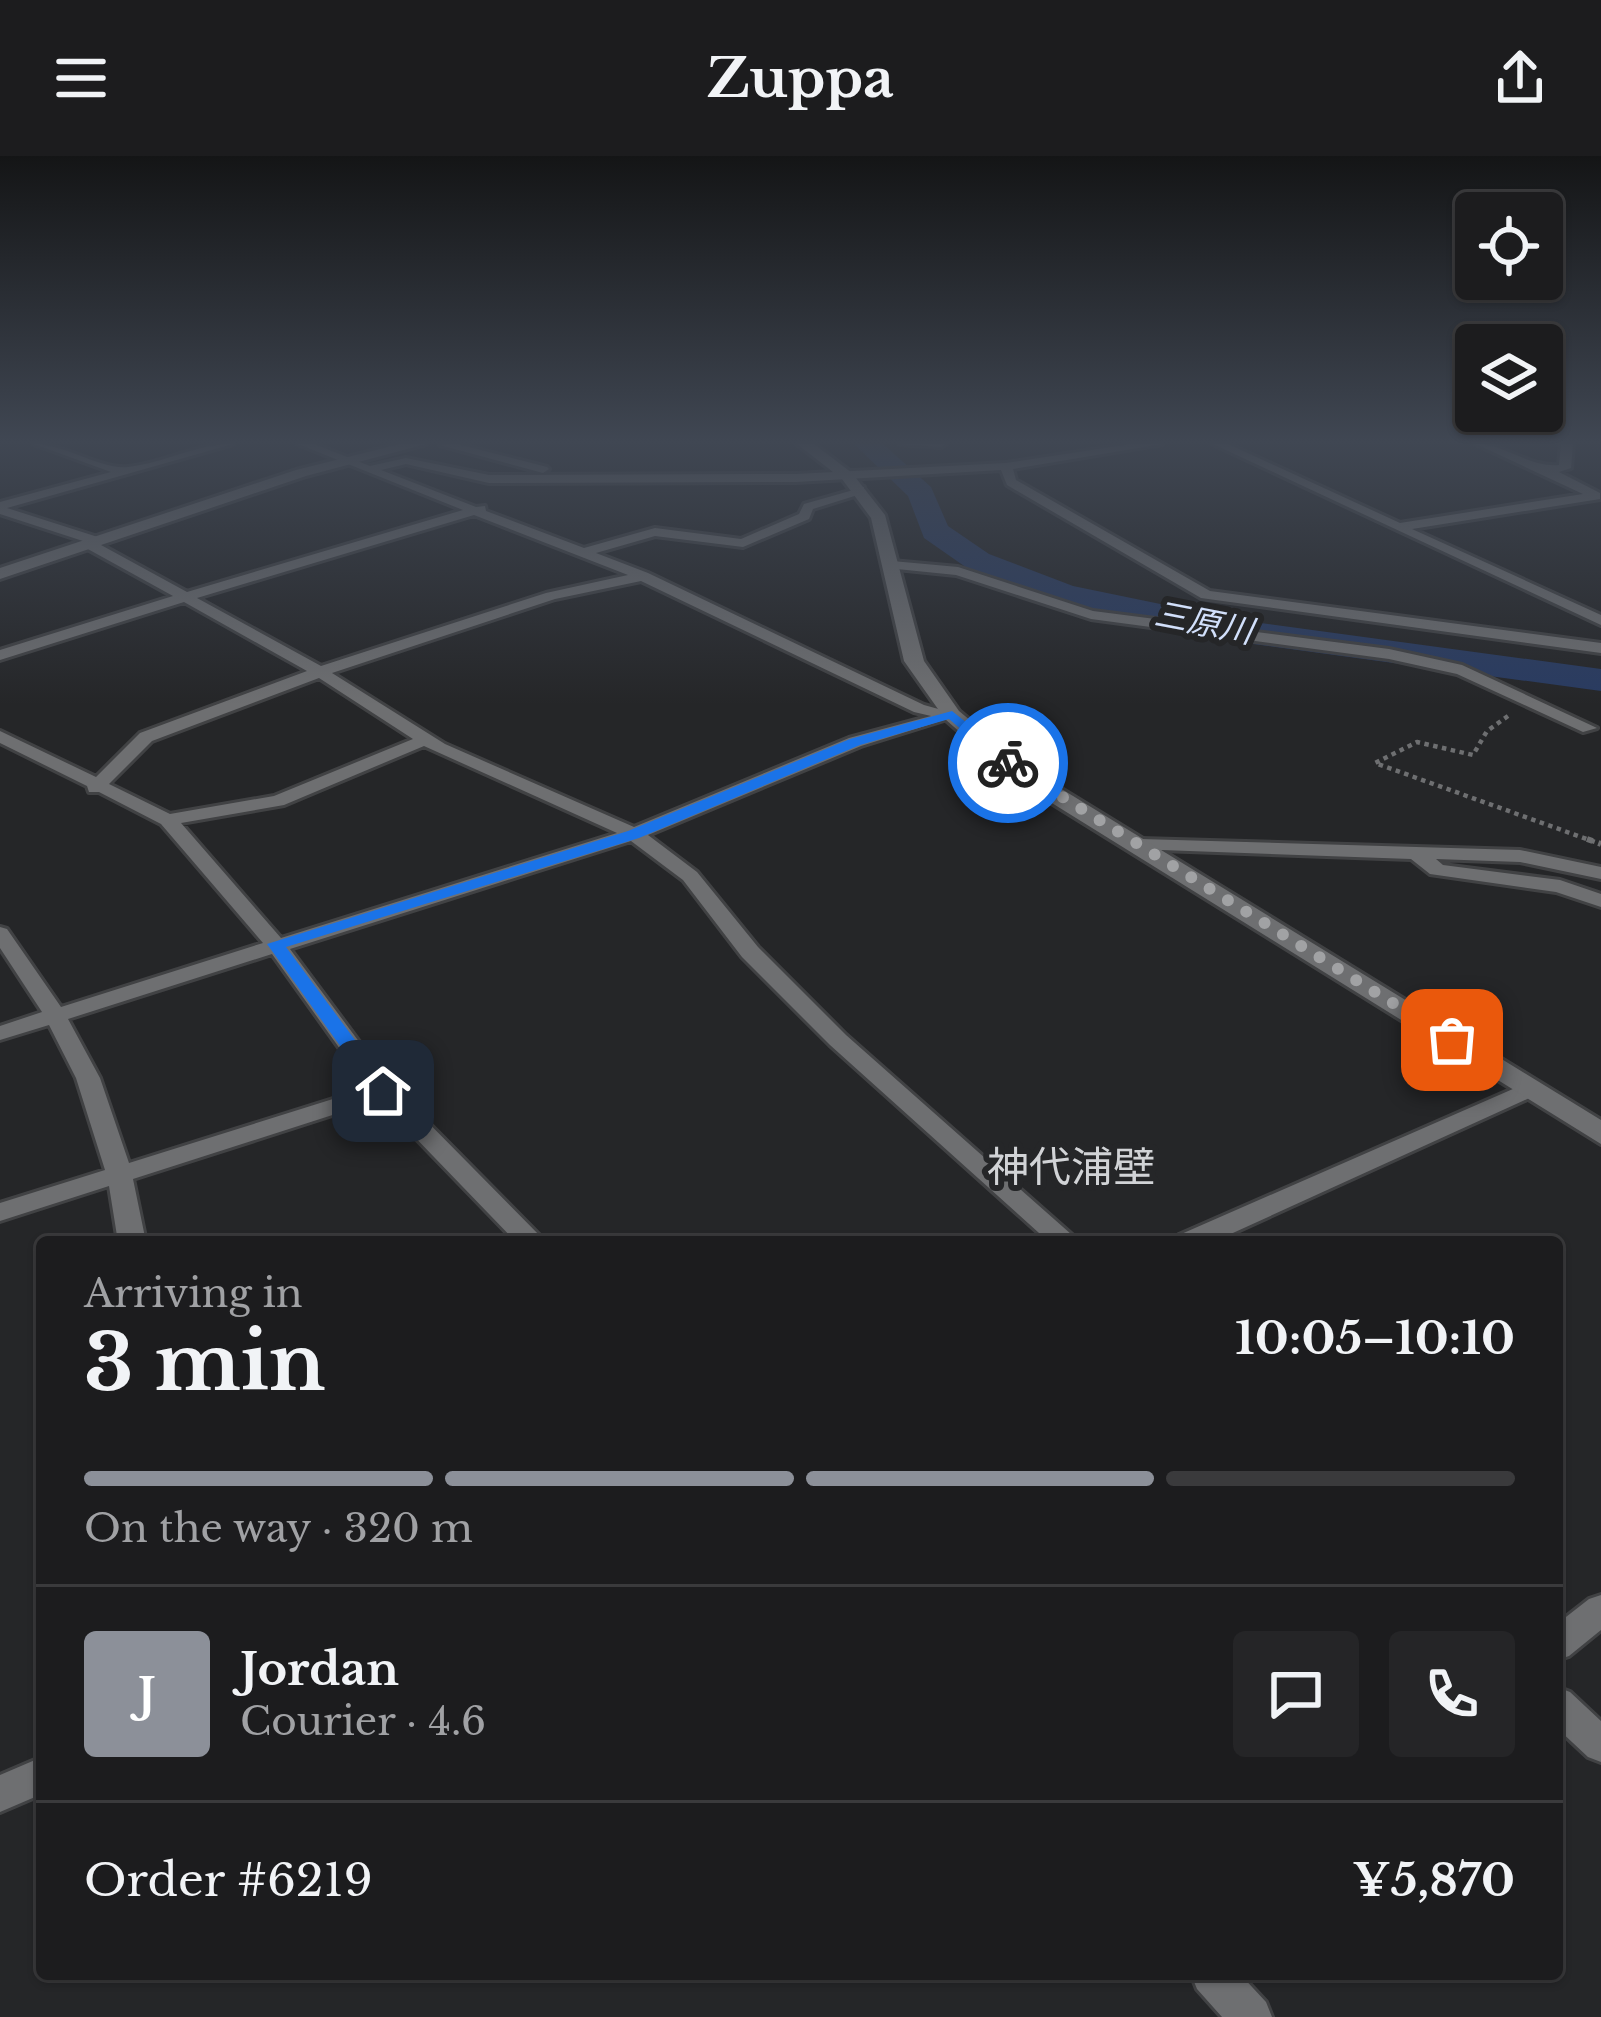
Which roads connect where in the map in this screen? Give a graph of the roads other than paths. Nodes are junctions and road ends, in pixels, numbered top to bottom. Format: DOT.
graph roads {
  1 [pos="62,531"];
  2 [pos="131,531"];
  3 [pos="408,531"];
  4 [pos="534,531"];
  5 [pos="772,531"];
  6 [pos="883,531"];
  7 [pos="1095,531"];
  8 [pos="1405,531"];
  9 [pos="95,543"];
  10 [pos="585,552"];
  11 [pos="892,565"];
  12 [pos="0,574"];
  13 [pos="643,576"];
  14 [pos="185,597"];
  15 [pos="1601,621"];
  16 [pos="1601,648"];
  17 [pos="0,655"];
  18 [pos="320,673"];
  19 [pos="952,715"];
  20 [pos="1589,728"];
  21 [pos="0,736"];
  22 [pos="424,740"];
  23 [pos="95,788"];
  24 [pos="168,820"];
  25 [pos="634,834"];
  26 [pos="1141,845"];
  27 [pos="1416,853"];
  28 [pos="1601,873"];
  29 [pos="1601,902"];
  30 [pos="0,933"];
  31 [pos="275,944"];
  32 [pos="59,1014"];
  33 [pos="0,1033"];
  34 [pos="1529,1089"];
  35 [pos="383,1091"];
  36 [pos="1601,1134"];
  37 [pos="121,1172"];
  38 [pos="0,1212"];
  39 [pos="131,1236"];
  40 [pos="526,1236"];
  41 [pos="1059,1236"];
  42 [pos="1202,1236"];
  43 [pos="1601,1610"];
  44 [pos="1563,1640"];
  45 [pos="1563,1710"];
  46 [pos="1601,1745"];
  47 [pos="36,1778"];
  48 [pos="0,1794"];
  49 [pos="1217,1980"];
  50 [pos="1251,2017"];
  1 -- 9 [label="street"];
  2 -- 9 [label="main road"];
  3 -- 14 [label="street"];
  4 -- 10 [label="street"];
  5 -- 10 [label="street"];
  6 -- 11 [label="main road"];
  7 -- 16 [label="street"];
  8 -- 15 [label="street"];
  9 -- 12 [label="main road"];
  9 -- 14 [label="street"];
  10 -- 13 [label="street"];
  11 -- 19 [label="main road"];
  11 -- 20 [label="street"];
  13 -- 18 [label="street"];
  13 -- 19 [label="street"];
  14 -- 17 [label="street"];
  14 -- 18 [label="street"];
  18 -- 22 [label="street"];
  18 -- 23 [label="street"];
  19 -- 25 [label="street"];
  19 -- 26 [label="main road"];
  21 -- 23 [label="street"];
  22 -- 24 [label="street"];
  22 -- 25 [label="street"];
  23 -- 24 [label="street"];
  24 -- 31 [label="street"];
  25 -- 31 [label="street"];
  25 -- 41 [label="street"];
  26 -- 27 [label="street"];
  26 -- 34 [label="main road"];
  27 -- 28 [label="street"];
  27 -- 29 [label="street"];
  30 -- 32 [label="street"];
  31 -- 32 [label="street"];
  31 -- 35 [label="street"];
  32 -- 33 [label="street"];
  32 -- 37 [label="street"];
  34 -- 36 [label="main road"];
  34 -- 42 [label="street"];
  35 -- 37 [label="street"];
  35 -- 40 [label="street"];
  37 -- 38 [label="street"];
  37 -- 39 [label="street"];
  43 -- 44 [label="street"];
  45 -- 46 [label="street"];
  47 -- 48 [label="street"];
  49 -- 50 [label="street"];
}
